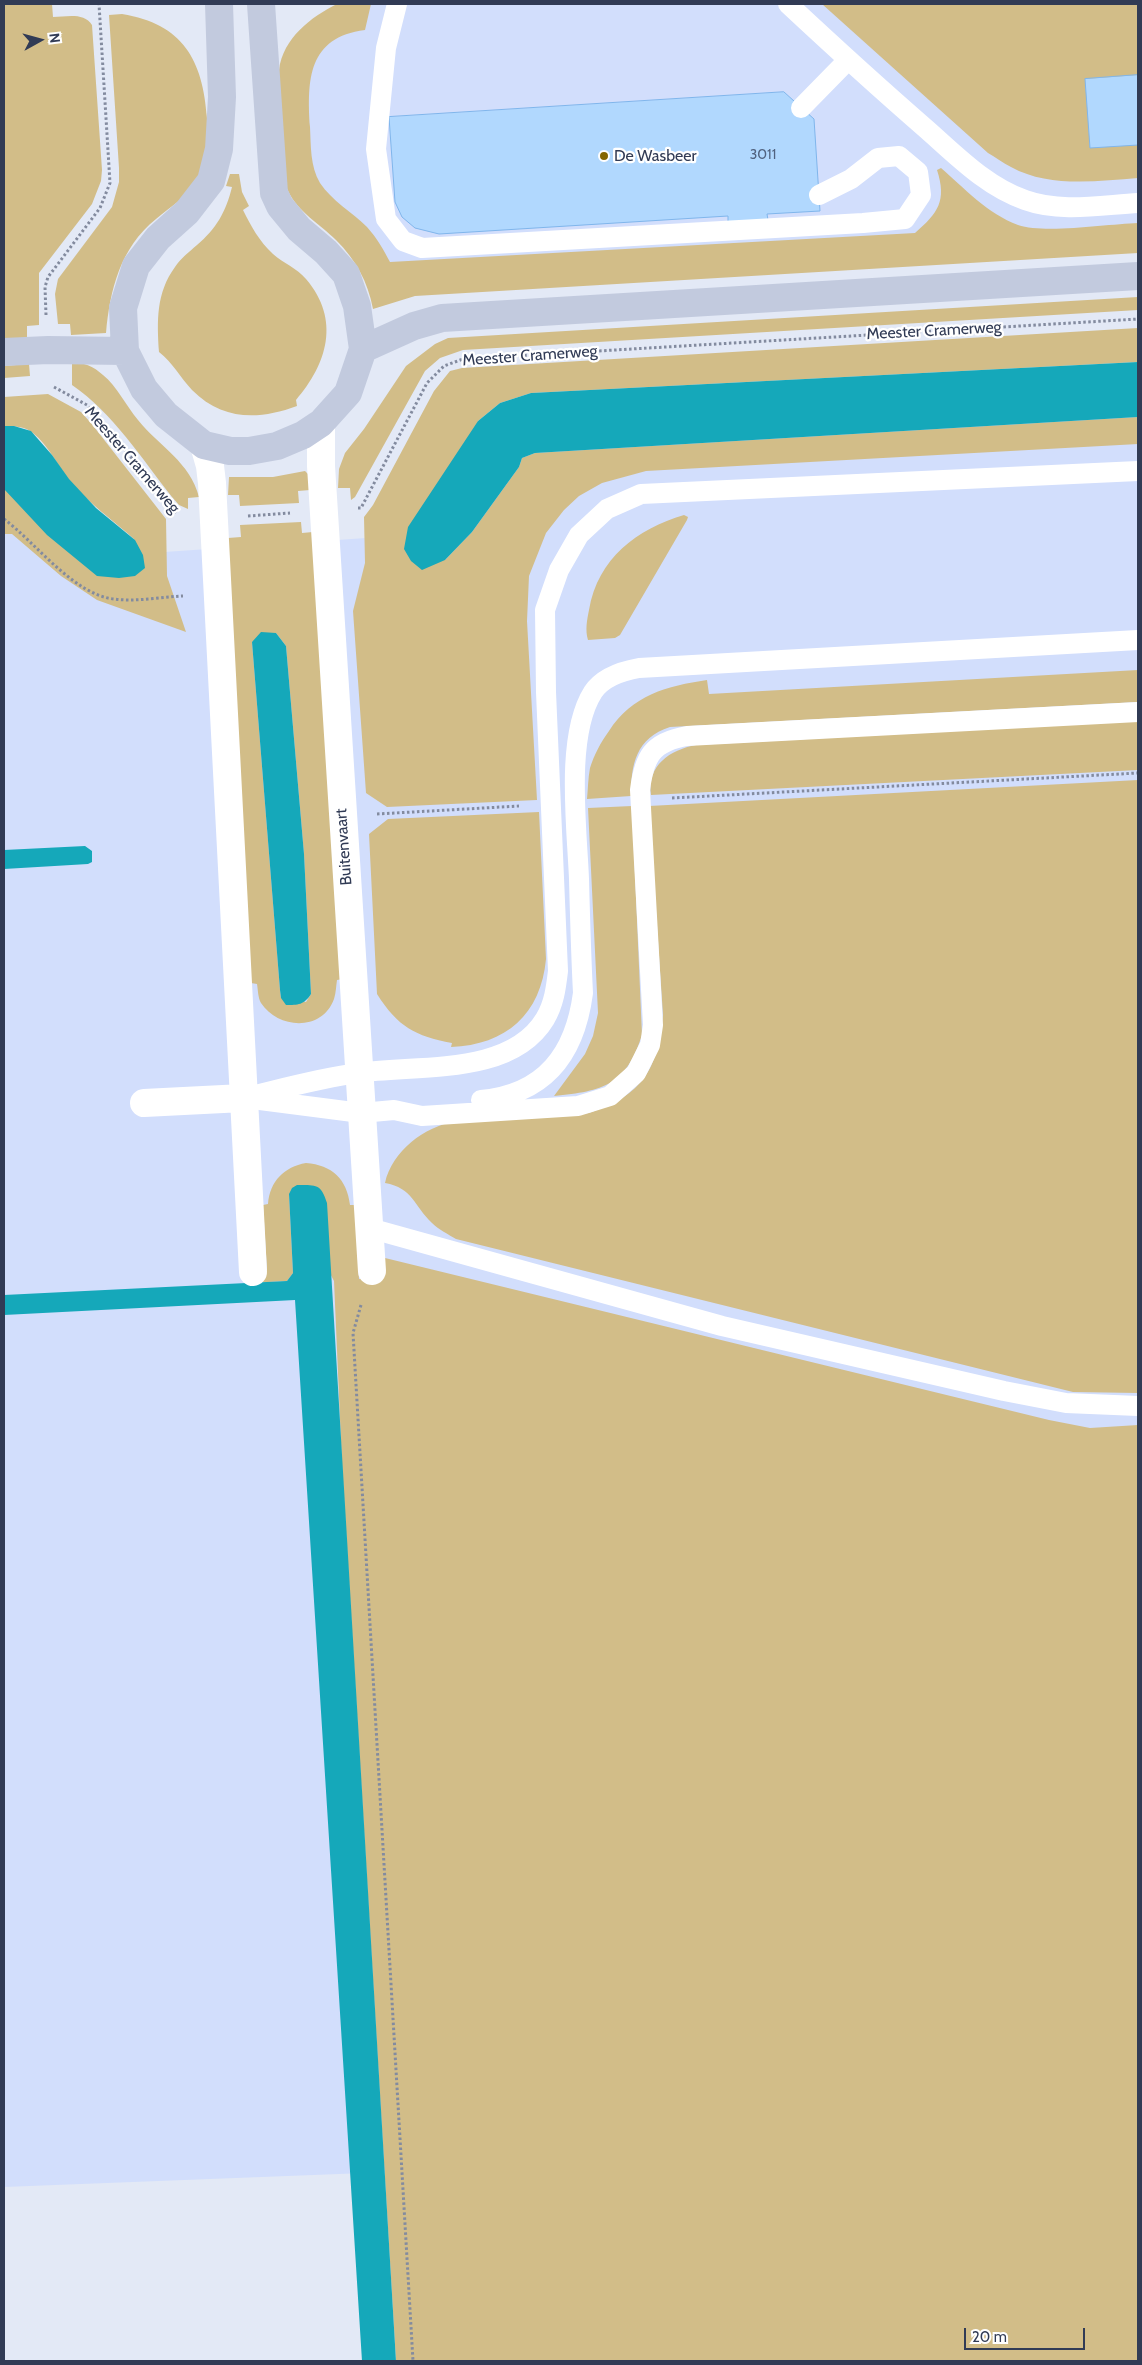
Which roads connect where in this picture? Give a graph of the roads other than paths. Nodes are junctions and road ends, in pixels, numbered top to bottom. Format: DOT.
graph roads {
  1 [pos="219,4"];
  2 [pos="261,4"];
  3 [pos="397,4"];
  4 [pos="788,4"];
  5 [pos="848,60"];
  6 [pos="801,108"];
  7 [pos="819,195"];
  8 [pos="1138,203"];
  9 [pos="1138,276"];
  10 [pos="363,349"];
  11 [pos="126,351"];
  12 [pos="4,352"];
  13 [pos="321,423"];
  14 [pos="204,445"];
  15 [pos="1138,471"];
  16 [pos="1138,640"];
  17 [pos="1138,712"];
  18 [pos="358,1073"];
  19 [pos="243,1098"];
  20 [pos="144,1103"];
  21 [pos="394,1110"];
  22 [pos="361,1112"];
  23 [pos="369,1228"];
  24 [pos="372,1271"];
  25 [pos="254,1272"];
  26 [pos="1138,1406"];
  1 -- 11 [label="main road"];
  2 -- 10 [label="main road"];
  3 -- 7 [label="lane"];
  4 -- 5 [label="lane"];
  5 -- 6 [label="lane"];
  5 -- 8 [label="lane"];
  9 -- 10 [label="main road"];
  10 -- 13 [label="main road"];
  11 -- 12 [label="main road"];
  11 -- 14 [label="main road"];
  13 -- 14 [label="main road"];
  13 -- 18 [label="street, Buitenvaart"];
  14 -- 19 [label="street"];
  15 -- 18 [label="lane"];
  16 -- 21 [label="lane"];
  17 -- 21 [label="lane"];
  18 -- 19 [label="lane"];
  18 -- 22 [label="street, Buitenvaart"];
  19 -- 20 [label="street"];
  19 -- 22 [label="lane"];
  19 -- 25 [label="street"];
  21 -- 22 [label="lane"];
  22 -- 23 [label="street, Buitenvaart"];
  23 -- 24 [label="street, Buitenvaart"];
  23 -- 26 [label="lane"];
}
